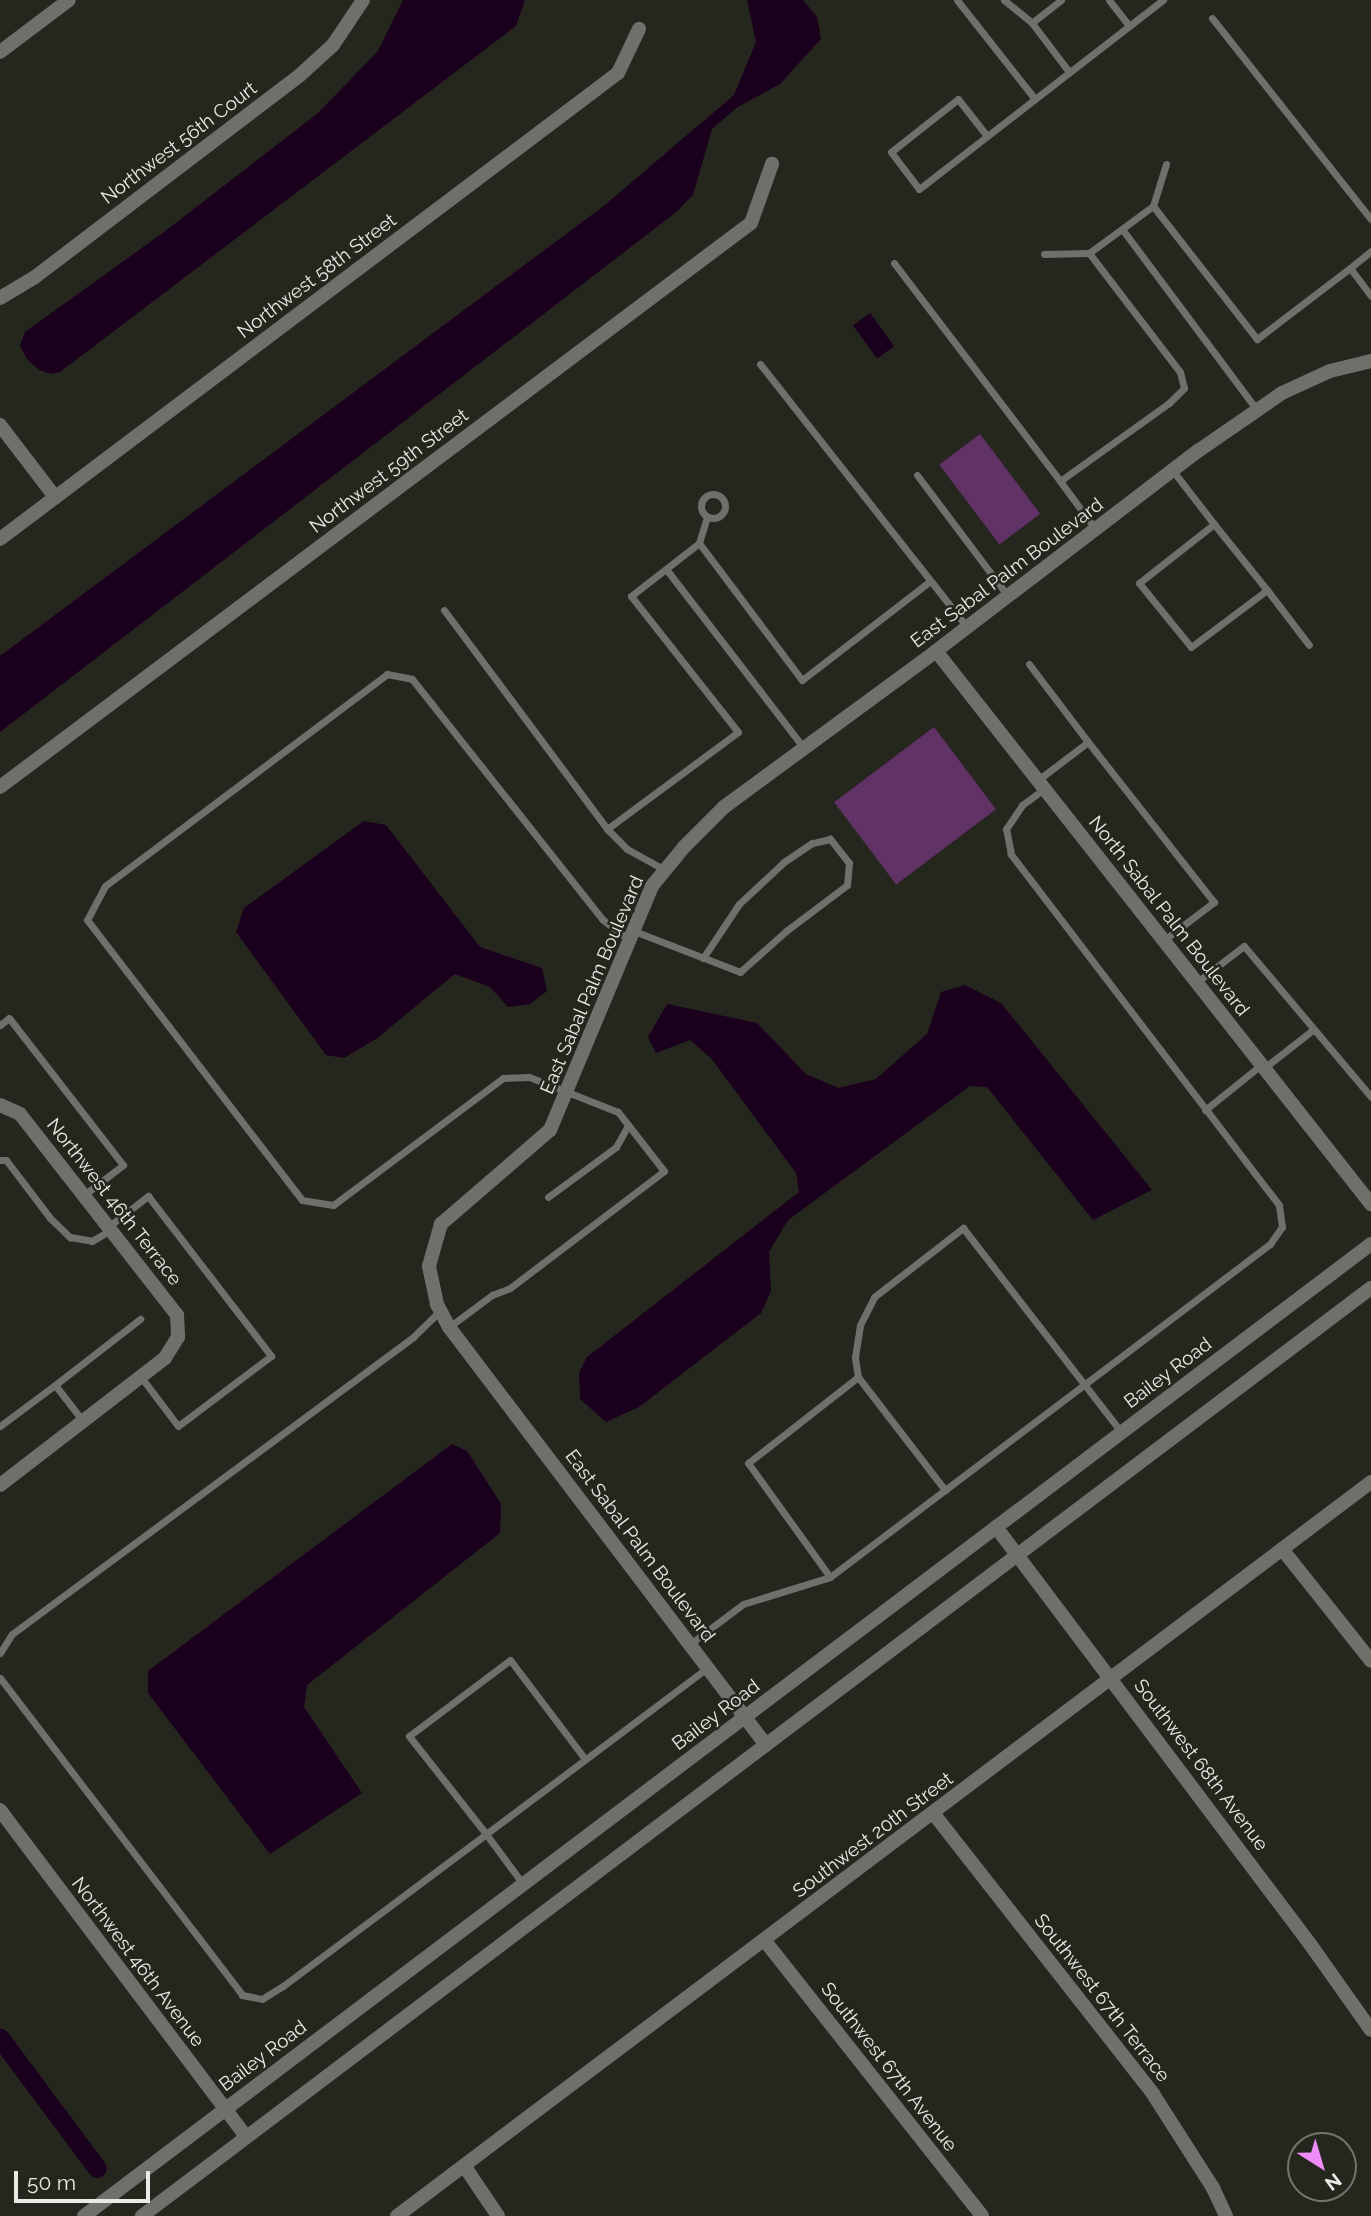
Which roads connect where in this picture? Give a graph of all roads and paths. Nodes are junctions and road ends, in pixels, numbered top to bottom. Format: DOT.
graph roads {
  1 [pos="68,0"];
  2 [pos="363,0"];
  3 [pos="957,0"];
  4 [pos="1004,0"];
  5 [pos="1061,0"];
  6 [pos="1110,0"];
  7 [pos="1163,0"];
  8 [pos="1212,18"];
  9 [pos="1032,23"];
  10 [pos="1129,26"];
  11 [pos="639,29"];
  12 [pos="0,52"];
  13 [pos="1069,72"];
  14 [pos="1035,99"];
  15 [pos="987,136"];
  16 [pos="772,164"];
  17 [pos="1166,164"];
  18 [pos="1153,206"];
  19 [pos="1371,219"];
  20 [pos="1122,229"];
  21 [pos="1371,251"];
  22 [pos="1089,253"];
  23 [pos="1044,254"];
  24 [pos="894,262"];
  25 [pos="1350,268"];
  26 [pos="1371,296"];
  27 [pos="0,298"];
  28 [pos="1371,361"];
  29 [pos="760,363"];
  30 [pos="1257,410"];
  31 [pos="0,425"];
  32 [pos="1173,471"];
  33 [pos="917,475"];
  34 [pos="1060,481"];
  35 [pos="55,497"];
  36 [pos="707,517"];
  37 [pos="1214,524"];
  38 [pos="1096,530"];
  39 [pos="0,539"];
  40 [pos="699,543"];
  41 [pos="666,569"];
  42 [pos="929,582"];
  43 [pos="1267,590"];
  44 [pos="1008,597"];
  45 [pos="444,610"];
  46 [pos="967,628"];
  47 [pos="1309,645"];
  48 [pos="936,651"];
  49 [pos="1029,664"];
  50 [pos="1088,742"];
  51 [pos="804,748"];
  52 [pos="1041,784"];
  53 [pos="0,787"];
  54 [pos="607,830"];
  55 [pos="665,870"];
  56 [pos="631,935"];
  57 [pos="1164,940"];
  58 [pos="703,958"];
  59 [pos="1197,982"];
  60 [pos="0,1025"];
  61 [pos="1314,1029"];
  62 [pos="1263,1066"];
  63 [pos="565,1093"];
  64 [pos="1371,1097"];
  65 [pos="0,1105"];
  66 [pos="1205,1110"];
  67 [pos="628,1125"];
  68 [pos="0,1160"];
  69 [pos="84,1195"];
  70 [pos="548,1197"];
  71 [pos="1371,1204"];
  72 [pos="109,1228"];
  73 [pos="1371,1244"];
  74 [pos="1371,1288"];
  75 [pos="441,1311"];
  76 [pos="141,1319"];
  77 [pos="450,1327"];
  78 [pos="141,1376"];
  79 [pos="858,1377"];
  80 [pos="55,1385"];
  81 [pos="1083,1385"];
  82 [pos="83,1421"];
  83 [pos="0,1426"];
  84 [pos="1122,1432"];
  85 [pos="1371,1482"];
  86 [pos="0,1485"];
  87 [pos="945,1490"];
  88 [pos="996,1527"];
  89 [pos="1283,1549"];
  90 [pos="1018,1555"];
  91 [pos="830,1577"];
  92 [pos="690,1644"];
  93 [pos="0,1653"];
  94 [pos="1371,1661"];
  95 [pos="708,1667"];
  96 [pos="0,1678"];
  97 [pos="1112,1678"];
  98 [pos="745,1717"];
  99 [pos="766,1745"];
  100 [pos="585,1759"];
  101 [pos="0,1810"];
  102 [pos="933,1813"];
  103 [pos="486,1834"];
  104 [pos="523,1884"];
  105 [pos="765,1941"];
  106 [pos="1371,2030"];
  107 [pos="225,2110"];
  108 [pos="246,2137"];
  109 [pos="465,2167"];
  110 [pos="84,2216"];
  111 [pos="142,2216"];
  112 [pos="397,2216"];
  113 [pos="498,2216"];
  114 [pos="982,2216"];
  115 [pos="1226,2216"];
  1 -- 12 [label="street"];
  2 -- 27 [label="street, Northwest 56th Court"];
  3 -- 14 [label="lane"];
  4 -- 9 [label="lane"];
  5 -- 9 [label="lane"];
  6 -- 10 [label="lane"];
  7 -- 10 [label="lane"];
  8 -- 19 [label="lane"];
  9 -- 13 [label="lane"];
  10 -- 13 [label="lane"];
  11 -- 35 [label="street, Northwest 58th Street"];
  13 -- 14 [label="lane"];
  14 -- 15 [label="lane"];
  15 -- 15 [label="lane"];
  16 -- 53 [label="street, Northwest 59th Street"];
  17 -- 18 [label="lane"];
  18 -- 20 [label="lane"];
  18 -- 25 [label="lane"];
  20 -- 22 [label="lane"];
  20 -- 30 [label="lane"];
  21 -- 25 [label="lane"];
  22 -- 23 [label="lane"];
  22 -- 34 [label="lane"];
  24 -- 34 [label="lane"];
  25 -- 26 [label="lane"];
  28 -- 30 [label="street, East Sabal Palm Boulevard"];
  29 -- 42 [label="lane"];
  30 -- 32 [label="street, East Sabal Palm Boulevard"];
  31 -- 35 [label="street"];
  32 -- 37 [label="lane"];
  32 -- 38 [label="street, East Sabal Palm Boulevard"];
  33 -- 44 [label="lane"];
  34 -- 38 [label="lane"];
  35 -- 39 [label="street, Northwest 58th Street"];
  36 -- 40 [label="lane"];
  37 -- 43 [label="lane"];
  37 -- 43 [label="lane"];
  38 -- 44 [label="street, East Sabal Palm Boulevard"];
  40 -- 41 [label="lane"];
  40 -- 42 [label="lane"];
  41 -- 51 [label="lane"];
  41 -- 54 [label="lane"];
  42 -- 46 [label="lane"];
  43 -- 47 [label="lane"];
  44 -- 46 [label="street, East Sabal Palm Boulevard"];
  45 -- 54 [label="lane"];
  46 -- 48 [label="street, East Sabal Palm Boulevard"];
  48 -- 51 [label="street, East Sabal Palm Boulevard"];
  48 -- 52 [label="street, North Sabal Palm Boulevard"];
  49 -- 50 [label="lane"];
  50 -- 52 [label="lane"];
  50 -- 57 [label="lane"];
  51 -- 55 [label="street, East Sabal Palm Boulevard"];
  52 -- 57 [label="street, North Sabal Palm Boulevard"];
  52 -- 66 [label="lane"];
  54 -- 55 [label="lane"];
  55 -- 56 [label="street, East Sabal Palm Boulevard"];
  56 -- 58 [label="lane"];
  56 -- 63 [label="street, East Sabal Palm Boulevard"];
  56 -- 63 [label="lane"];
  57 -- 59 [label="street, North Sabal Palm Boulevard"];
  58 -- 58 [label="lane"];
  59 -- 61 [label="lane"];
  59 -- 62 [label="street, North Sabal Palm Boulevard"];
  60 -- 69 [label="lane"];
  61 -- 62 [label="lane"];
  61 -- 64 [label="lane"];
  62 -- 66 [label="lane"];
  62 -- 71 [label="street, North Sabal Palm Boulevard"];
  63 -- 67 [label="lane"];
  63 -- 75 [label="street, East Sabal Palm Boulevard"];
  65 -- 69 [label="street, Northwest 46th Terrace"];
  66 -- 81 [label="lane"];
  67 -- 70 [label="lane"];
  67 -- 77 [label="lane"];
  68 -- 72 [label="lane"];
  69 -- 72 [label="street, Northwest 46th Terrace"];
  72 -- 78 [label="street, Northwest 46th Terrace"];
  72 -- 78 [label="lane"];
  73 -- 84 [label="street, Bailey Road"];
  74 -- 90 [label="street"];
  75 -- 77 [label="street, East Sabal Palm Boulevard"];
  75 -- 93 [label="lane"];
  76 -- 80 [label="lane"];
  77 -- 92 [label="street, East Sabal Palm Boulevard"];
  78 -- 82 [label="street"];
  79 -- 81 [label="lane"];
  79 -- 87 [label="lane"];
  79 -- 91 [label="lane"];
  80 -- 82 [label="lane"];
  80 -- 83 [label="lane"];
  81 -- 84 [label="lane"];
  81 -- 87 [label="lane"];
  82 -- 86 [label="street"];
  84 -- 88 [label="street, Bailey Road"];
  85 -- 89 [label="street, Southwest 20th Street"];
  87 -- 91 [label="lane"];
  88 -- 90 [label="street, Southwest 68th Avenue"];
  88 -- 98 [label="street, Bailey Road"];
  89 -- 94 [label="street"];
  89 -- 97 [label="street, Southwest 20th Street"];
  90 -- 97 [label="street, Southwest 68th Avenue"];
  90 -- 99 [label="street"];
  91 -- 92 [label="lane"];
  92 -- 95 [label="street, East Sabal Palm Boulevard"];
  95 -- 98 [label="street, East Sabal Palm Boulevard"];
  95 -- 100 [label="lane"];
  96 -- 103 [label="lane"];
  97 -- 102 [label="street, Southwest 20th Street"];
  97 -- 106 [label="street, Southwest 68th Avenue"];
  98 -- 99 [label="street, East Sabal Palm Boulevard"];
  98 -- 104 [label="street, Bailey Road"];
  99 -- 108 [label="street"];
  100 -- 103 [label="lane"];
  100 -- 103 [label="lane"];
  101 -- 107 [label="street, Northwest 46th Avenue"];
  102 -- 105 [label="street, Southwest 20th Street"];
  102 -- 115 [label="street, Southwest 67th Terrace"];
  103 -- 104 [label="lane"];
  104 -- 107 [label="street, Bailey Road"];
  105 -- 109 [label="street, Southwest 20th Street"];
  105 -- 114 [label="street, Southwest 67th Avenue"];
  107 -- 108 [label="street, Northwest 46th Avenue"];
  107 -- 110 [label="street, Bailey Road"];
  108 -- 111 [label="street"];
  109 -- 112 [label="street, Southwest 20th Street"];
  109 -- 113 [label="street"];
}
